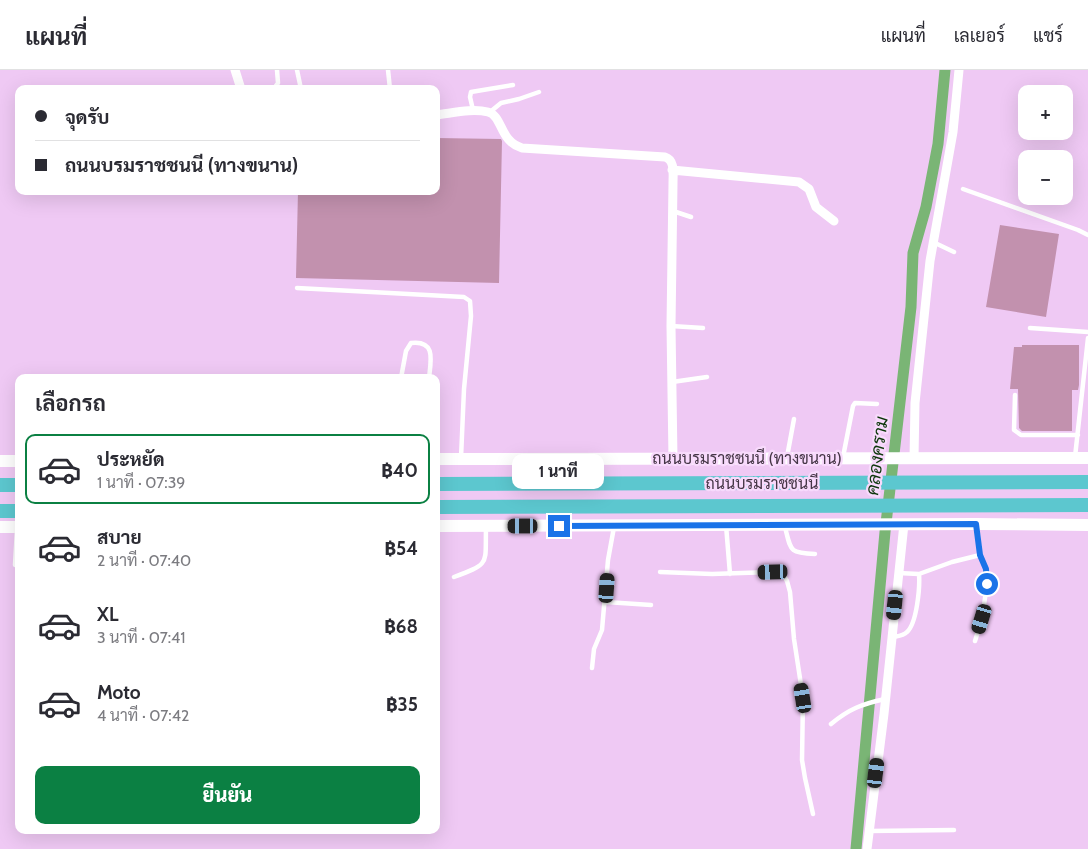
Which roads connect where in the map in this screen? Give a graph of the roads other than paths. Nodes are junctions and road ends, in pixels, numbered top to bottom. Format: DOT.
graph roads {
  1 [pos="235,70"];
  2 [pos="277,70"];
  3 [pos="297,70"];
  4 [pos="388,70"];
  5 [pos="959,70"];
  6 [pos="241,85"];
  7 [pos="276,85"];
  8 [pos="300,85"];
  9 [pos="390,85"];
  10 [pos="513,85"];
  11 [pos="539,92"];
  12 [pos="474,111"];
  13 [pos="490,112"];
  14 [pos="440,115"];
  15 [pos="672,170"];
  16 [pos="963,189"];
  17 [pos="673,211"];
  18 [pos="691,217"];
  19 [pos="834,221"];
  20 [pos="1088,235"];
  21 [pos="933,242"];
  22 [pos="954,252"];
  23 [pos="298,288"];
  24 [pos="671,326"];
  25 [pos="703,328"];
  26 [pos="1030,328"];
  27 [pos="1088,332"];
  28 [pos="1088,338"];
  29 [pos="402,374"];
  30 [pos="429,374"];
  31 [pos="707,378"];
  32 [pos="672,382"];
  33 [pos="1015,394"];
  34 [pos="877,404"];
  35 [pos="794,419"];
  36 [pos="1078,434"];
  37 [pos="787,458"];
  38 [pos="843,458"];
  39 [pos="913,458"];
  40 [pos="1082,458"];
  41 [pos="460,459"];
  42 [pos="674,459"];
  43 [pos="440,460"];
  44 [pos="0,461"];
  45 [pos="15,461"];
  46 [pos="1088,482"];
  47 [pos="440,484"];
  48 [pos="0,485"];
  49 [pos="15,485"];
  50 [pos="1088,505"];
  51 [pos="440,507"];
  52 [pos="0,511"];
  53 [pos="15,511"];
  54 [pos="902,524"];
  55 [pos="976,524"];
  56 [pos="726,525"];
  57 [pos="784,525"];
  58 [pos="1088,525"];
  59 [pos="440,526"];
  60 [pos="486,526"];
  61 [pos="614,526"];
  62 [pos="0,527"];
  63 [pos="15,527"];
  64 [pos="815,554"];
  65 [pos="980,555"];
  66 [pos="660,572"];
  67 [pos="898,573"];
  68 [pos="730,574"];
  69 [pos="919,574"];
  70 [pos="454,578"];
  71 [pos="606,602"];
  72 [pos="651,605"];
  73 [pos="891,638"];
  74 [pos="975,642"];
  75 [pos="592,668"];
  76 [pos="882,700"];
  77 [pos="831,724"];
  78 [pos="812,814"];
  79 [pos="954,830"];
  80 [pos="869,831"];
  81 [pos="867,849"];
  1 -- 6 [label="street"];
  2 -- 7 [label="lane"];
  3 -- 8 [label="lane"];
  4 -- 9 [label="lane"];
  5 -- 21 [label="street"];
  10 -- 12 [label="lane"];
  11 -- 13 [label="lane"];
  12 -- 13 [label="street"];
  12 -- 14 [label="street"];
  13 -- 15 [label="street"];
  15 -- 17 [label="street"];
  15 -- 19 [label="street"];
  16 -- 20 [label="lane"];
  17 -- 18 [label="lane"];
  17 -- 24 [label="street"];
  21 -- 22 [label="lane"];
  21 -- 39 [label="street"];
  23 -- 41 [label="lane"];
  24 -- 25 [label="lane"];
  24 -- 32 [label="street"];
  26 -- 27 [label="lane"];
  28 -- 36 [label="lane"];
  29 -- 30 [label="lane"];
  31 -- 32 [label="lane"];
  32 -- 42 [label="street"];
  33 -- 36 [label="lane"];
  34 -- 38 [label="lane"];
  35 -- 37 [label="lane"];
  36 -- 40 [label="lane"];
  37 -- 38 [label="main road, ถนนบรมราชชนนี (ทางขนาน)"];
  37 -- 42 [label="main road, ถนนบรมราชชนนี (ทางขนาน)"];
  38 -- 39 [label="main road, ถนนบรมราชชนนี (ทางขนาน)"];
  39 -- 40 [label="main road, ถนนบรมราชชนนี (ทางขนาน)"];
  41 -- 42 [label="main road, ถนนบรมราชชนนี (ทางขนาน)"];
  41 -- 43 [label="main road, ถนนบรมราชชนนี (ทางขนาน)"];
  44 -- 45 [label="main road"];
  46 -- 47 [label="highway, ถนนบรมราชชนนี"];
  48 -- 49 [label="highway"];
  50 -- 51 [label="highway, ถนนบรมราชชนนี"];
  52 -- 53 [label="highway"];
  54 -- 55 [label="main road"];
  54 -- 57 [label="main road"];
  54 -- 67 [label="street"];
  55 -- 58 [label="main road"];
  55 -- 65 [label="lane"];
  56 -- 57 [label="main road"];
  56 -- 61 [label="main road"];
  56 -- 68 [label="lane"];
  57 -- 64 [label="lane"];
  59 -- 60 [label="main road"];
  60 -- 61 [label="main road"];
  60 -- 70 [label="lane"];
  61 -- 71 [label="lane"];
  62 -- 63 [label="main road"];
  65 -- 69 [label="lane"];
  65 -- 74 [label="lane"];
  66 -- 68 [label="lane"];
  67 -- 69 [label="lane"];
  67 -- 73 [label="street"];
  68 -- 78 [label="lane"];
  69 -- 73 [label="lane"];
  71 -- 72 [label="lane"];
  71 -- 75 [label="lane"];
  73 -- 76 [label="street"];
  76 -- 77 [label="lane"];
  76 -- 80 [label="street"];
  79 -- 80 [label="lane"];
  80 -- 81 [label="street"];
}
